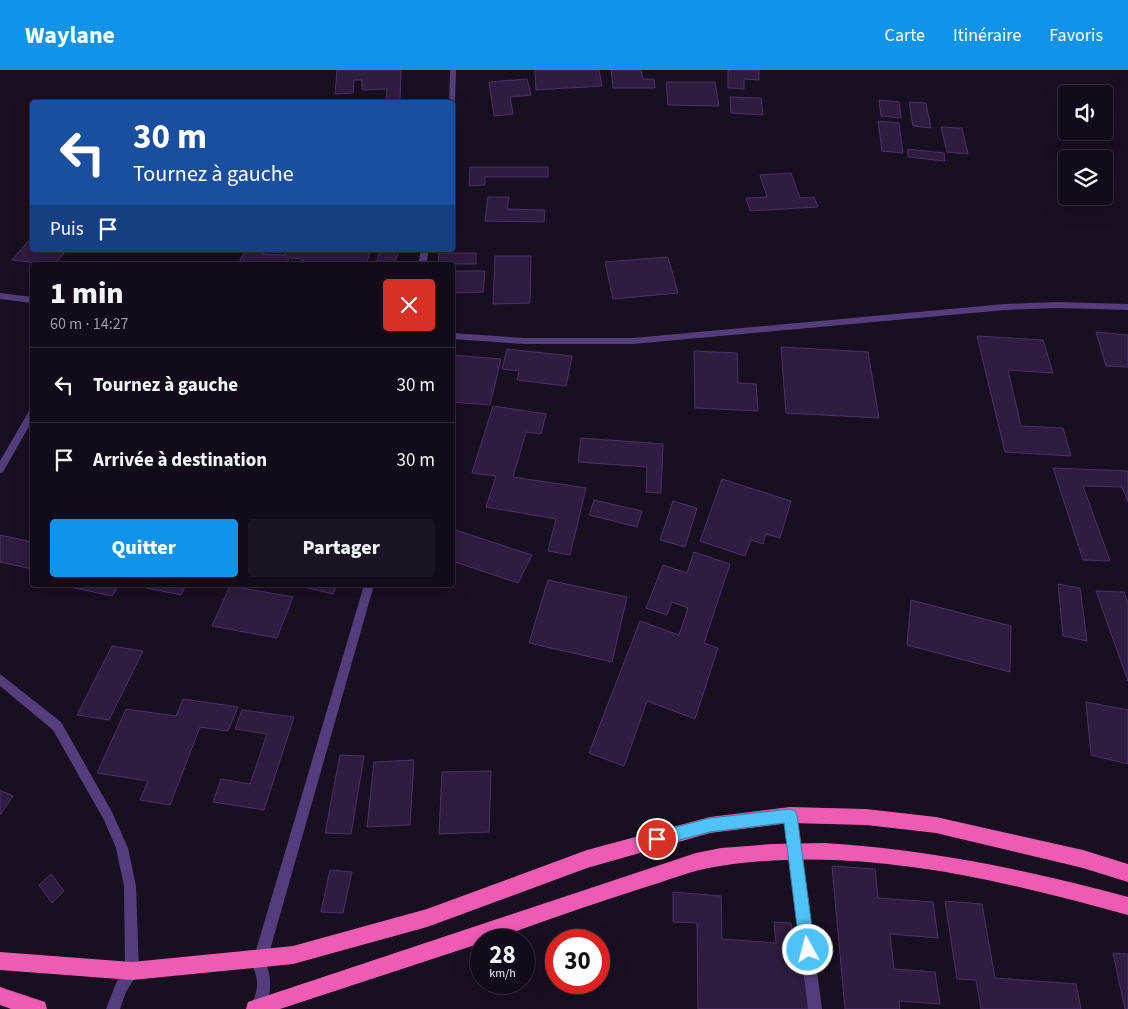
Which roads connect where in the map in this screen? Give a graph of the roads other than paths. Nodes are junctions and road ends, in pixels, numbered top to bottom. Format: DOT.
graph roads {
  1 [pos="453,70"];
  2 [pos="452,100"];
  3 [pos="0,296"];
  4 [pos="30,300"];
  5 [pos="1128,307"];
  6 [pos="455,336"];
  7 [pos="30,417"];
  8 [pos="0,469"];
  9 [pos="368,587"];
  10 [pos="0,679"];
  11 [pos="790,815"];
  12 [pos="795,851"];
  13 [pos="1128,873"];
  14 [pos="1128,906"];
  15 [pos="259,957"];
  16 [pos="0,961"];
  17 [pos="132,971"];
  18 [pos="0,996"];
  19 [pos="38,1009"];
  20 [pos="113,1009"];
  21 [pos="257,1009"];
  22 [pos="815,1009"];
  1 -- 2 [label="street"];
  3 -- 4 [label="street"];
  5 -- 6 [label="street"];
  7 -- 8 [label="street"];
  9 -- 15 [label="street"];
  10 -- 17 [label="street"];
  11 -- 12 [label="street"];
  11 -- 13 [label="highway"];
  11 -- 15 [label="highway"];
  12 -- 14 [label="highway"];
  12 -- 21 [label="highway"];
  12 -- 22 [label="street"];
  15 -- 17 [label="highway"];
  15 -- 21 [label="street"];
  16 -- 17 [label="highway"];
  17 -- 20 [label="street"];
  18 -- 19 [label="highway"];
}
